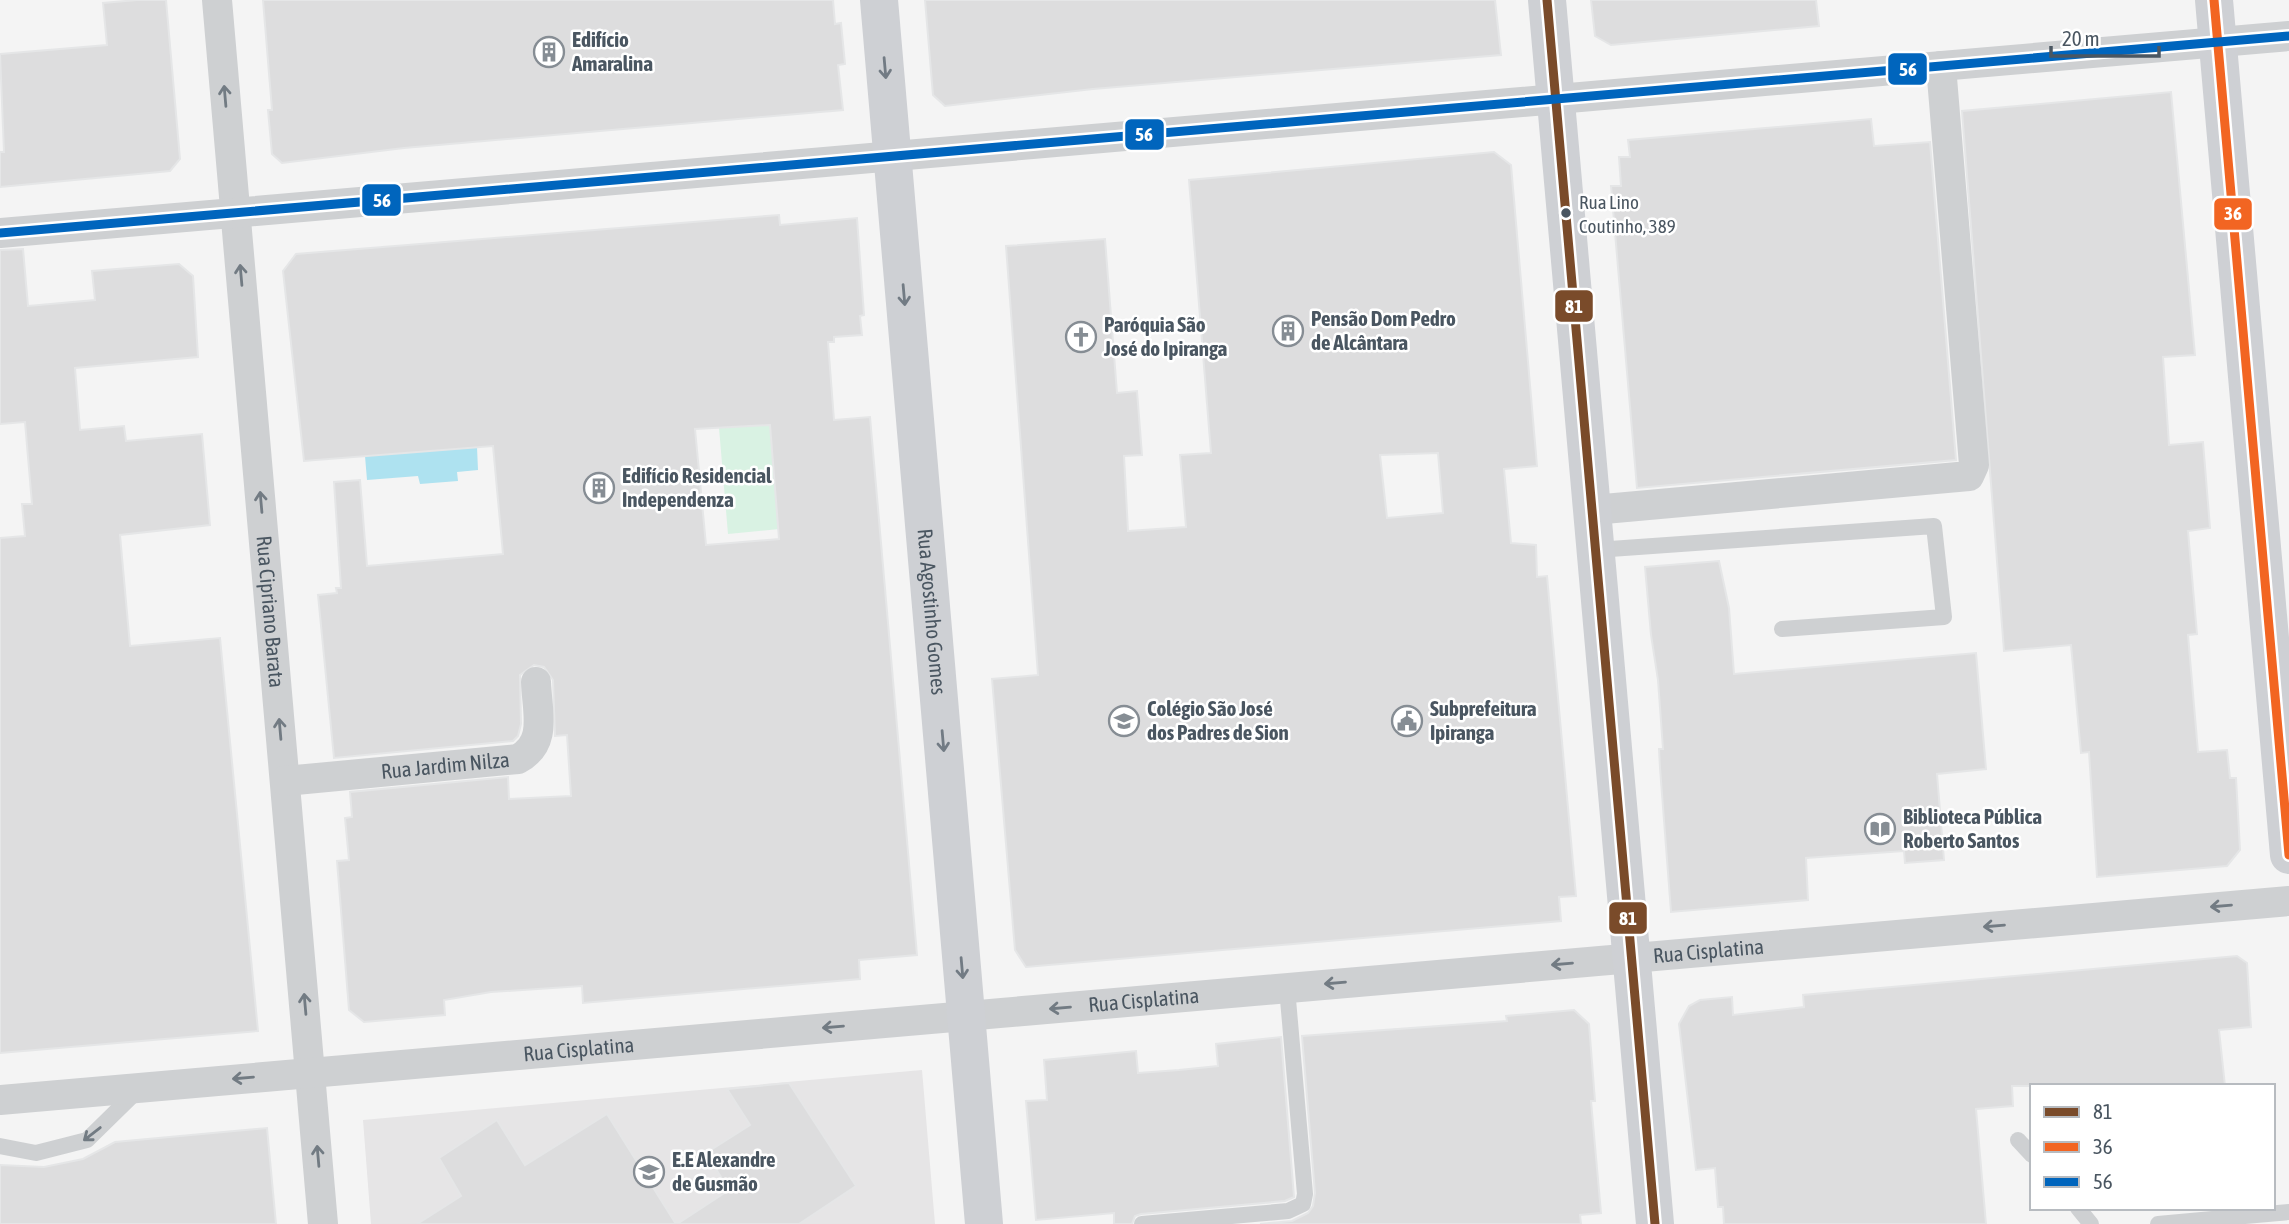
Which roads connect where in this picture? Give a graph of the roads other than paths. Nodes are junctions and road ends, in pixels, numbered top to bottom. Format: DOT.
graph roads {
  1 [pos="217,0"];
  2 [pos="879,0"];
  3 [pos="1547,0"];
  4 [pos="2214,0"];
  5 [pos="2289,36"];
  6 [pos="2218,42"];
  7 [pos="1941,66"];
  8 [pos="1556,99"];
  9 [pos="892,156"];
  10 [pos="231,164"];
  11 [pos="235,213"];
  12 [pos="193,217"];
  13 [pos="0,233"];
  14 [pos="1593,510"];
  15 [pos="1596,550"];
  16 [pos="1782,629"];
  17 [pos="536,682"];
  18 [pos="285,781"];
  19 [pos="2289,855"];
  20 [pos="2289,901"];
  21 [pos="1630,958"];
  22 [pos="1287,988"];
  23 [pos="966,1015"];
  24 [pos="311,1072"];
  25 [pos="141,1087"];
  26 [pos="0,1100"];
  27 [pos="2018,1140"];
  28 [pos="0,1146"];
  29 [pos="2030,1153"];
  30 [pos="2080,1210"];
  31 [pos="2289,1212"];
  32 [pos="323,1224"];
  33 [pos="984,1224"];
  34 [pos="1142,1224"];
  35 [pos="1656,1224"];
  36 [pos="2091,1224"];
  37 [pos="2158,1224"];
  10 -- 1 [label="street, Rua Cipriano Barata, one-way"];
  2 -- 9 [label="street, Rua Agostinho Gomes, one-way"];
  3 -- 8 [label="street"];
  4 -- 6 [label="street"];
  5 -- 6 [label="street"];
  6 -- 7 [label="street"];
  6 -- 19 [label="street"];
  7 -- 8 [label="street"];
  7 -- 14 [label="street"];
  8 -- 9 [label="street"];
  8 -- 14 [label="street"];
  9 -- 11 [label="street"];
  9 -- 23 [label="street, Rua Agostinho Gomes, one-way"];
  10 -- 11 [label="street, Rua Cipriano Barata"];
  10 -- 12 [label="street"];
  11 -- 12 [label="street"];
  18 -- 11 [label="street, Rua Cipriano Barata, one-way"];
  12 -- 13 [label="street"];
  14 -- 15 [label="street"];
  15 -- 16 [label="lane"];
  15 -- 21 [label="street"];
  17 -- 18 [label="street, Rua Jardim Nilza"];
  24 -- 18 [label="street, Rua Cipriano Barata, one-way"];
  20 -- 21 [label="street, Rua Cisplatina, one-way"];
  21 -- 22 [label="street, Rua Cisplatina, one-way"];
  21 -- 35 [label="street"];
  22 -- 23 [label="street, Rua Cisplatina, one-way"];
  22 -- 34 [label="lane"];
  23 -- 24 [label="street, Rua Cisplatina, one-way"];
  23 -- 33 [label="street, Rua Agostinho Gomes"];
  24 -- 25 [label="street, Rua Cisplatina, one-way"];
  32 -- 24 [label="street, Rua Cipriano Barata, one-way"];
  25 -- 26 [label="street, Rua Cisplatina"];
  25 -- 28 [label="lane, one-way"];
  27 -- 29 [label="lane"];
  30 -- 36 [label="lane"];
  31 -- 37 [label="lane"];
}
